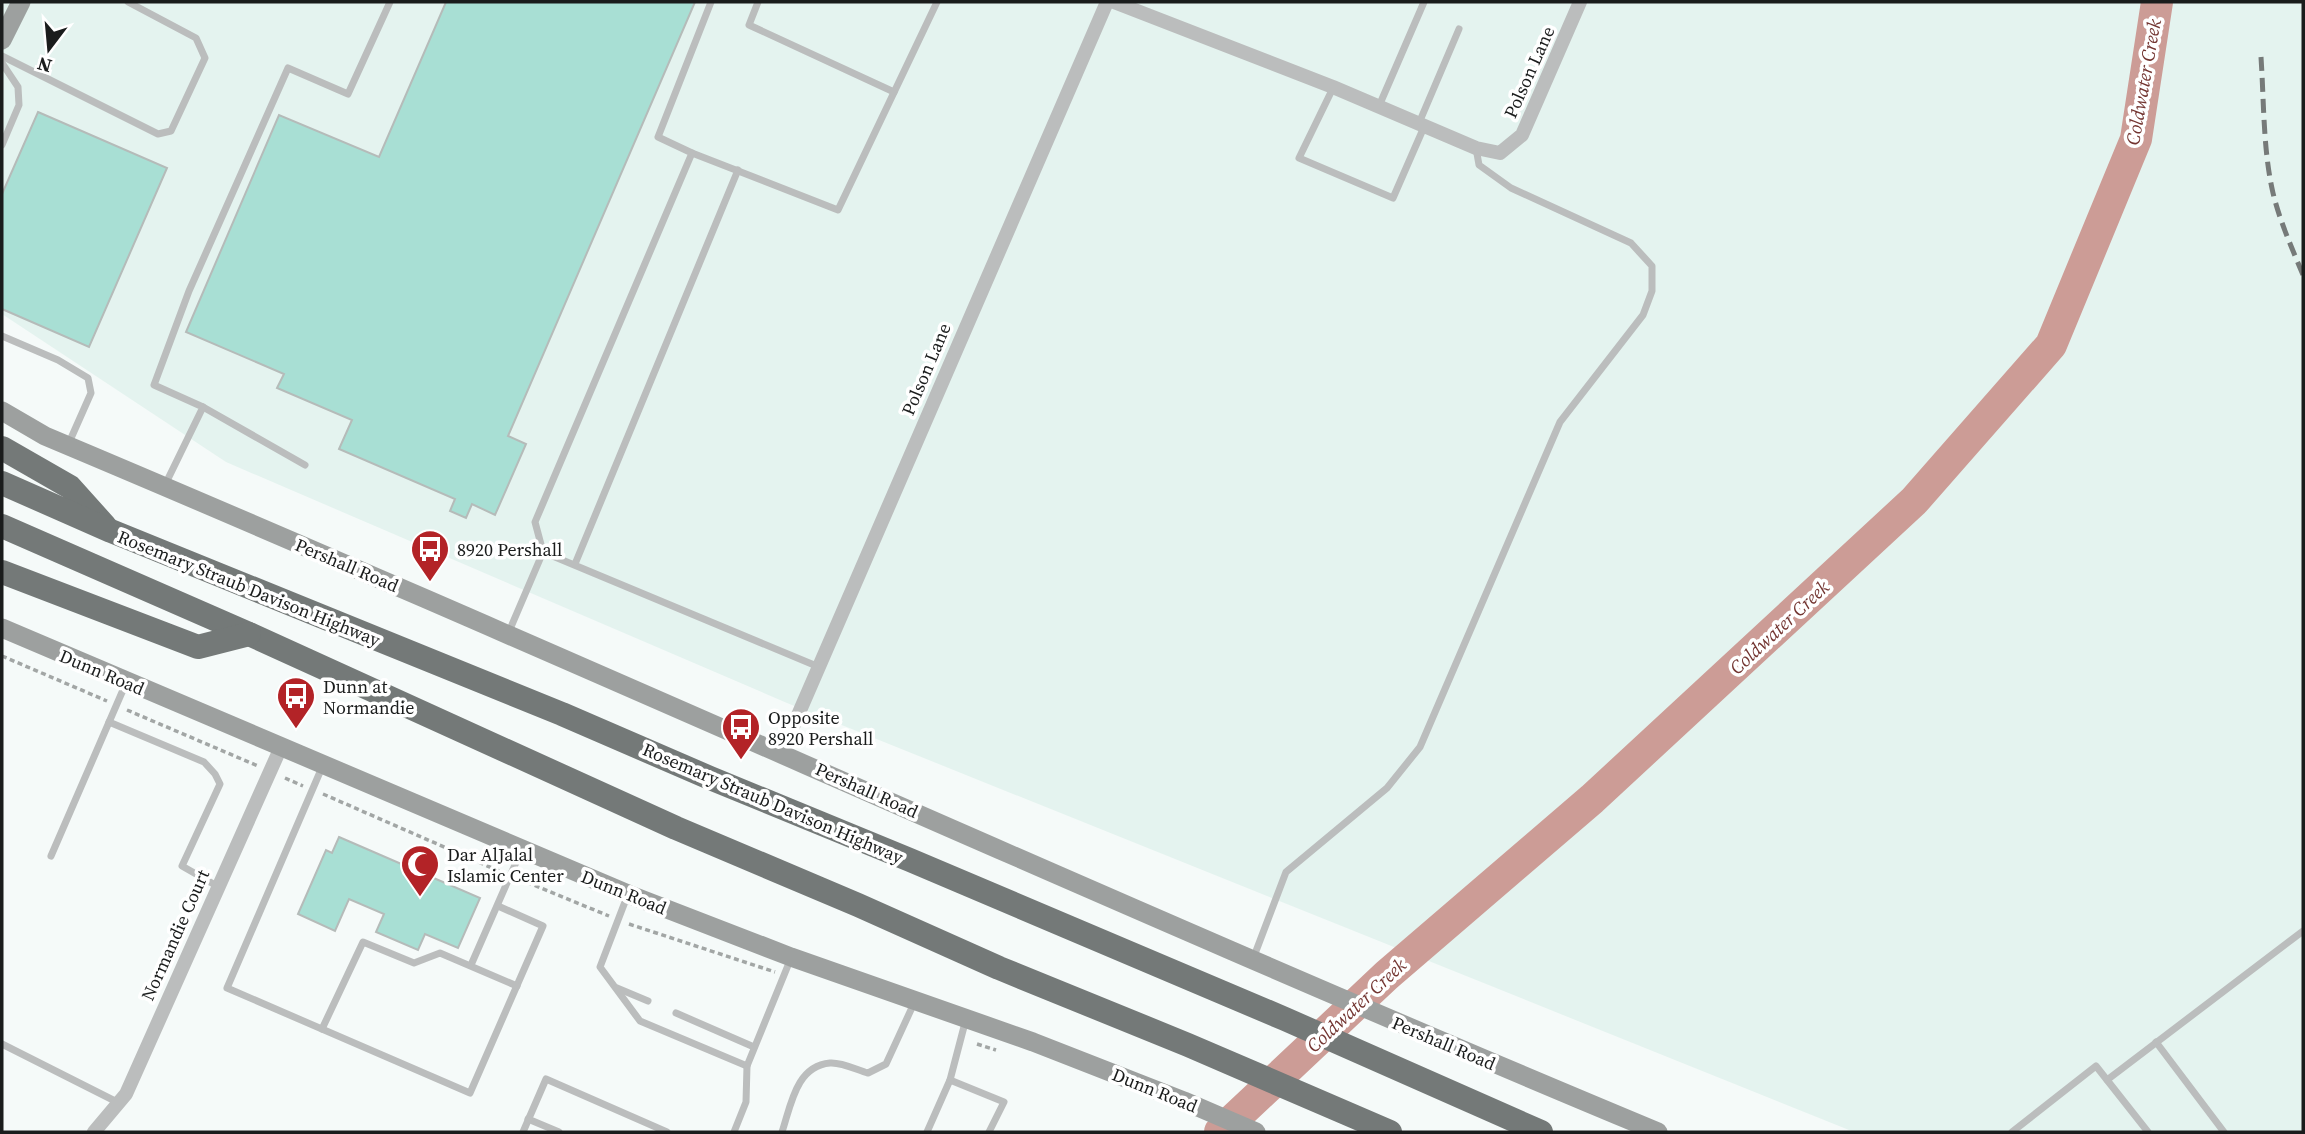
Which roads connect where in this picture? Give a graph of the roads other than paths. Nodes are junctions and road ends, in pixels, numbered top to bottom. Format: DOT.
graph roads {
  1 [pos="20,2"];
  2 [pos="128,2"];
  3 [pos="390,2"];
  4 [pos="711,2"];
  5 [pos="758,2"];
  6 [pos="937,2"];
  7 [pos="1107,2"];
  8 [pos="1114,2"];
  9 [pos="1424,2"];
  10 [pos="1580,2"];
  11 [pos="1459,29"];
  12 [pos="2,40"];
  13 [pos="2,56"];
  14 [pos="2,62"];
  15 [pos="1334,87"];
  16 [pos="894,92"];
  17 [pos="1379,106"];
  18 [pos="1422,125"];
  19 [pos="2,145"];
  20 [pos="1476,148"];
  21 [pos="692,153"];
  22 [pos="738,170"];
  23 [pos="2,336"];
  24 [pos="203,407"];
  25 [pos="2,411"];
  26 [pos="68,445"];
  27 [pos="2,448"];
  28 [pos="305,465"];
  29 [pos="2,483"];
  30 [pos="164,487"];
  31 [pos="2,526"];
  32 [pos="111,531"];
  33 [pos="543,552"];
  34 [pos="575,565"];
  35 [pos="2,572"];
  36 [pos="2,628"];
  37 [pos="249,634"];
  38 [pos="508,635"];
  39 [pos="819,667"];
  40 [pos="126,682"];
  41 [pos="109,722"];
  42 [pos="281,747"];
  43 [pos="782,752"];
  44 [pos="323,765"];
  45 [pos="521,849"];
  46 [pos="51,856"];
  47 [pos="218,886"];
  48 [pos="628,894"];
  49 [pos="498,906"];
  50 [pos="2303,931"];
  51 [pos="791,957"];
  52 [pos="1253,960"];
  53 [pos="471,965"];
  54 [pos="517,986"];
  55 [pos="615,987"];
  56 [pos="915,1000"];
  57 [pos="648,1001"];
  58 [pos="676,1013"];
  59 [pos="966,1019"];
  60 [pos="322,1029"];
  61 [pos="2156,1042"];
  62 [pos="2,1044"];
  63 [pos="754,1047"];
  64 [pos="747,1066"];
  65 [pos="950,1080"];
  66 [pos="2107,1080"];
  67 [pos="118,1103"];
  68 [pos="528,1119"];
  69 [pos="98,1131"];
  70 [pos="523,1132"];
  71 [pos="559,1132"];
  72 [pos="667,1132"];
  73 [pos="734,1132"];
  74 [pos="782,1132"];
  75 [pos="927,1132"];
  76 [pos="989,1132"];
  77 [pos="1256,1132"];
  78 [pos="1390,1132"];
  79 [pos="1541,1132"];
  80 [pos="1658,1132"];
  81 [pos="2012,1132"];
  82 [pos="2148,1132"];
  83 [pos="2224,1132"];
  1 -- 12 [label="street"];
  2 -- 13 [label="lane"];
  3 -- 24 [label="lane"];
  4 -- 21 [label="lane"];
  5 -- 16 [label="lane"];
  6 -- 16 [label="lane"];
  7 -- 39 [label="street, Polson Lane"];
  8 -- 15 [label="street, Polson Lane"];
  9 -- 17 [label="lane"];
  10 -- 20 [label="street, Polson Lane"];
  11 -- 18 [label="lane"];
  14 -- 19 [label="lane"];
  15 -- 17 [label="street, Polson Lane"];
  15 -- 18 [label="lane"];
  16 -- 22 [label="lane"];
  17 -- 18 [label="street, Polson Lane"];
  18 -- 20 [label="street, Polson Lane"];
  20 -- 52 [label="lane"];
  21 -- 22 [label="lane"];
  21 -- 33 [label="lane"];
  22 -- 34 [label="lane"];
  23 -- 26 [label="lane"];
  24 -- 28 [label="lane"];
  24 -- 30 [label="lane"];
  25 -- 26 [label="street, Pershall Road"];
  26 -- 30 [label="street, Pershall Road"];
  27 -- 32 [label="highway"];
  29 -- 32 [label="highway, Rosemary Straub Davison Highway"];
  30 -- 38 [label="street, Pershall Road"];
  31 -- 37 [label="highway"];
  32 -- 79 [label="highway, Rosemary Straub Davison Highway"];
  33 -- 34 [label="lane"];
  33 -- 38 [label="lane"];
  34 -- 39 [label="lane"];
  35 -- 37 [label="highway"];
  36 -- 40 [label="street, Dunn Road"];
  37 -- 78 [label="highway"];
  38 -- 43 [label="street, Pershall Road"];
  39 -- 43 [label="street, Polson Lane"];
  40 -- 41 [label="lane"];
  40 -- 42 [label="street, Dunn Road"];
  41 -- 46 [label="lane"];
  41 -- 47 [label="lane"];
  42 -- 44 [label="street, Dunn Road"];
  42 -- 47 [label="street, Normandie Court"];
  43 -- 52 [label="street, Pershall Road"];
  44 -- 45 [label="street, Dunn Road"];
  44 -- 60 [label="lane"];
  45 -- 48 [label="street, Dunn Road"];
  45 -- 49 [label="lane"];
  47 -- 67 [label="street, Normandie Court"];
  48 -- 51 [label="street, Dunn Road"];
  48 -- 55 [label="lane"];
  49 -- 53 [label="lane"];
  49 -- 54 [label="lane"];
  50 -- 61 [label="lane"];
  51 -- 56 [label="street, Dunn Road"];
  51 -- 63 [label="lane"];
  52 -- 80 [label="street, Pershall Road"];
  53 -- 54 [label="lane"];
  53 -- 60 [label="lane"];
  54 -- 60 [label="lane"];
  55 -- 57 [label="lane"];
  55 -- 64 [label="lane"];
  56 -- 59 [label="street, Dunn Road"];
  56 -- 74 [label="lane"];
  58 -- 63 [label="lane"];
  59 -- 65 [label="lane"];
  59 -- 77 [label="street, Dunn Road"];
  61 -- 66 [label="lane"];
  61 -- 83 [label="lane"];
  62 -- 67 [label="lane"];
  63 -- 64 [label="lane"];
  64 -- 73 [label="lane"];
  65 -- 75 [label="lane"];
  65 -- 76 [label="lane"];
  66 -- 81 [label="lane"];
  66 -- 82 [label="lane"];
  67 -- 69 [label="street, Normandie Court"];
  68 -- 70 [label="lane"];
  68 -- 71 [label="lane"];
  68 -- 72 [label="lane"];
}
